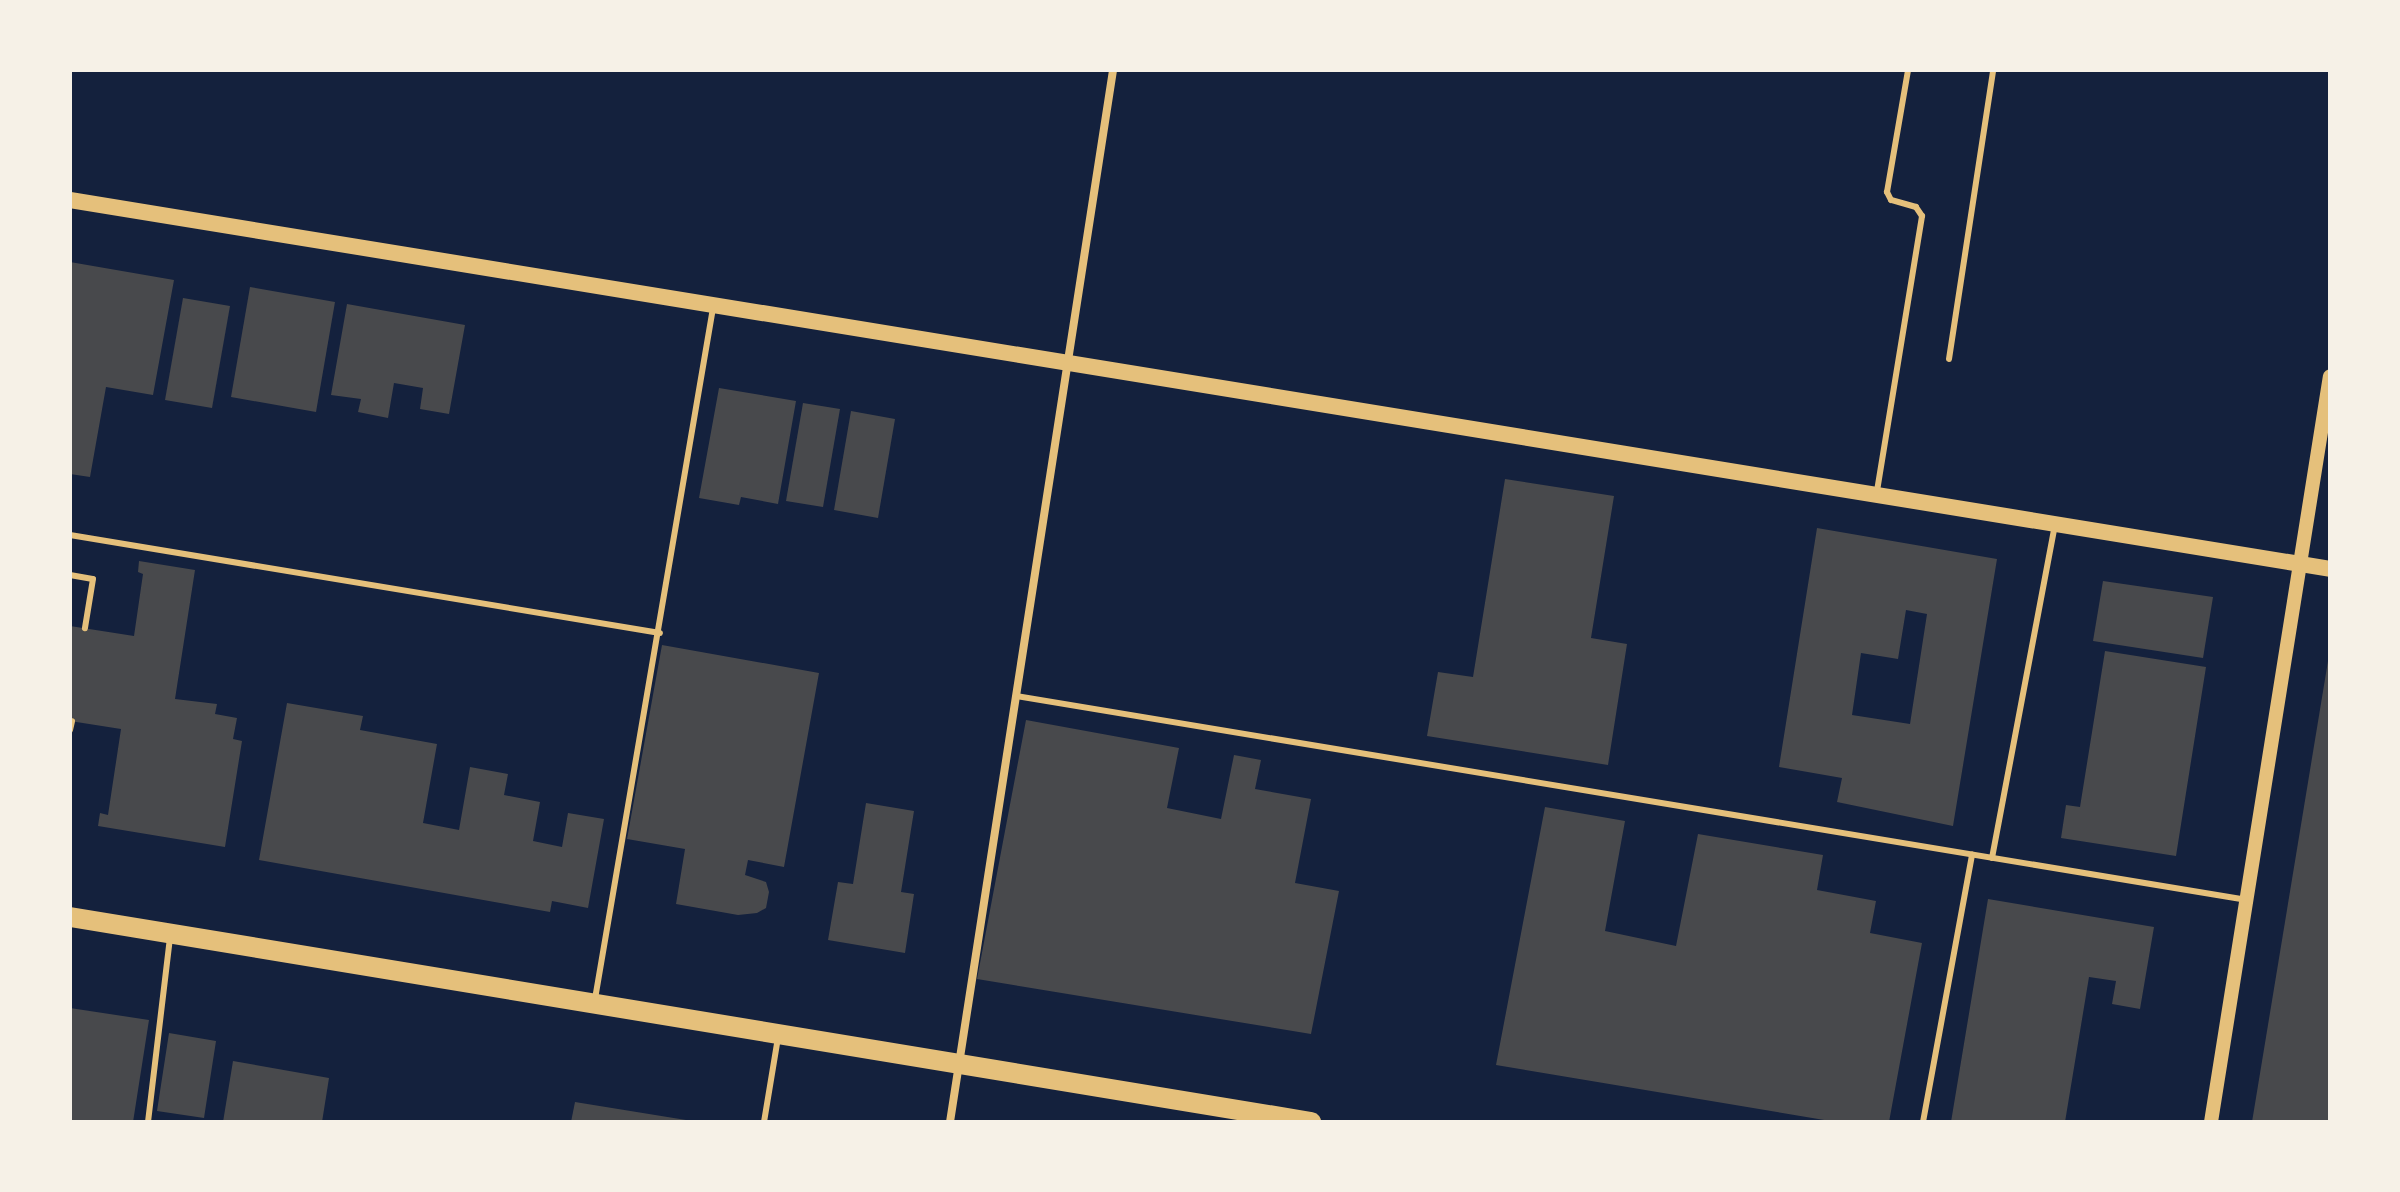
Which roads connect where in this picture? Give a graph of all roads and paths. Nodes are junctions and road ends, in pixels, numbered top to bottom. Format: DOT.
graph roads {
  1 [pos="1113,70"];
  2 [pos="1908,70"];
  3 [pos="1993,70"];
  4 [pos="70,200"];
  5 [pos="714,302"];
  6 [pos="1949,359"];
  7 [pos="1068,361"];
  8 [pos="2330,376"];
  9 [pos="1876,495"];
  10 [pos="2055,524"];
  11 [pos="70,535"];
  12 [pos="2300,565"];
  13 [pos="2330,569"];
  14 [pos="70,575"];
  15 [pos="85,628"];
  16 [pos="660,633"];
  17 [pos="1016,696"];
  18 [pos="72,721"];
  19 [pos="70,730"];
  20 [pos="1972,854"];
  21 [pos="1992,858"];
  22 [pos="2247,900"];
  23 [pos="70,917"];
  24 [pos="171,934"];
  25 [pos="593,1007"];
  26 [pos="778,1037"];
  27 [pos="960,1067"];
  28 [pos="148,1122"];
  29 [pos="764,1122"];
  30 [pos="950,1122"];
  31 [pos="1311,1122"];
  32 [pos="1923,1122"];
  33 [pos="2211,1122"];
  1 -- 7 [label="street"];
  2 -- 9 [label="lane"];
  3 -- 6 [label="lane"];
  4 -- 5 [label="main road"];
  5 -- 7 [label="main road"];
  5 -- 16 [label="lane"];
  7 -- 9 [label="main road"];
  7 -- 17 [label="street"];
  8 -- 12 [label="street"];
  9 -- 10 [label="main road"];
  10 -- 12 [label="main road"];
  10 -- 21 [label="lane"];
  11 -- 16 [label="lane"];
  12 -- 13 [label="main road"];
  12 -- 22 [label="street"];
  14 -- 15 [label="lane"];
  16 -- 25 [label="lane"];
  17 -- 20 [label="lane"];
  17 -- 27 [label="street"];
  18 -- 19 [label="lane"];
  20 -- 21 [label="lane"];
  20 -- 32 [label="lane"];
  21 -- 22 [label="lane"];
  22 -- 33 [label="street"];
  23 -- 24 [label="main road"];
  24 -- 25 [label="main road"];
  24 -- 28 [label="lane"];
  25 -- 26 [label="main road"];
  26 -- 27 [label="main road"];
  26 -- 29 [label="lane"];
  27 -- 30 [label="street"];
  27 -- 31 [label="main road"];
}
